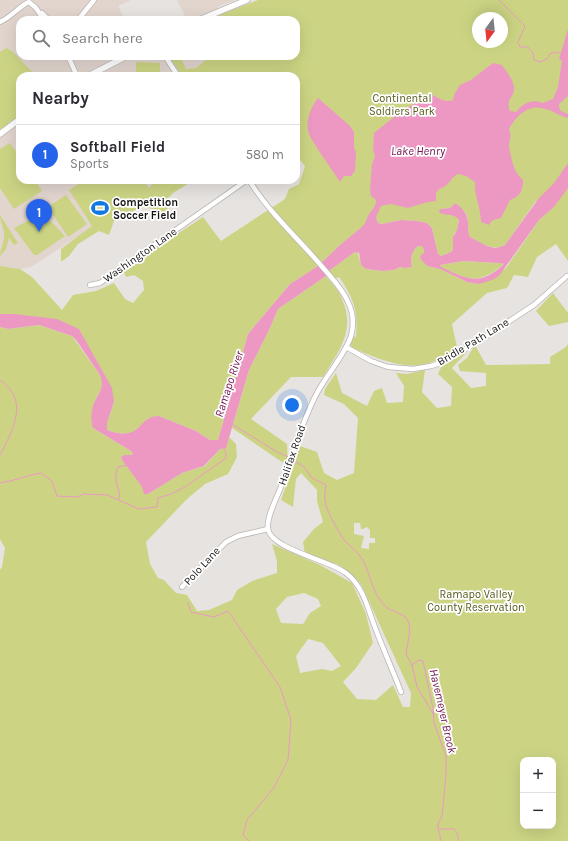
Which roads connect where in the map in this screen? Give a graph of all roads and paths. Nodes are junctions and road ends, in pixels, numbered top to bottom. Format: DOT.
graph roads {
  1 [pos="94,0"];
  2 [pos="247,0"];
  3 [pos="36,8"];
  4 [pos="41,16"];
  5 [pos="45,16"];
  6 [pos="81,16"];
  7 [pos="209,16"];
  8 [pos="0,22"];
  9 [pos="70,60"];
  10 [pos="119,60"];
  11 [pos="168,60"];
  12 [pos="74,72"];
  13 [pos="96,72"];
  14 [pos="175,72"];
  15 [pos="16,122"];
  16 [pos="0,134"];
  17 [pos="242,184"];
  18 [pos="251,184"];
  19 [pos="567,276"];
  20 [pos="90,285"];
  21 [pos="346,348"];
  22 [pos="268,529"];
  23 [pos="182,587"];
  24 [pos="401,692"];
  1 -- 6 [label="street"];
  2 -- 7 [label="main road"];
  3 -- 4 [label="street"];
  3 -- 5 [label="street"];
  3 -- 8 [label="street"];
  9 -- 12 [label="street"];
  10 -- 13 [label="main road"];
  11 -- 14 [label="street"];
  15 -- 16 [label="main road"];
  17 -- 20 [label="street, Washington Lane"];
  18 -- 21 [label="street, Halifax Road"];
  19 -- 21 [label="street, Bridle Path Lane"];
  21 -- 22 [label="street, Halifax Road"];
  22 -- 23 [label="street, Polo Lane"];
  22 -- 24 [label="street"];
}
